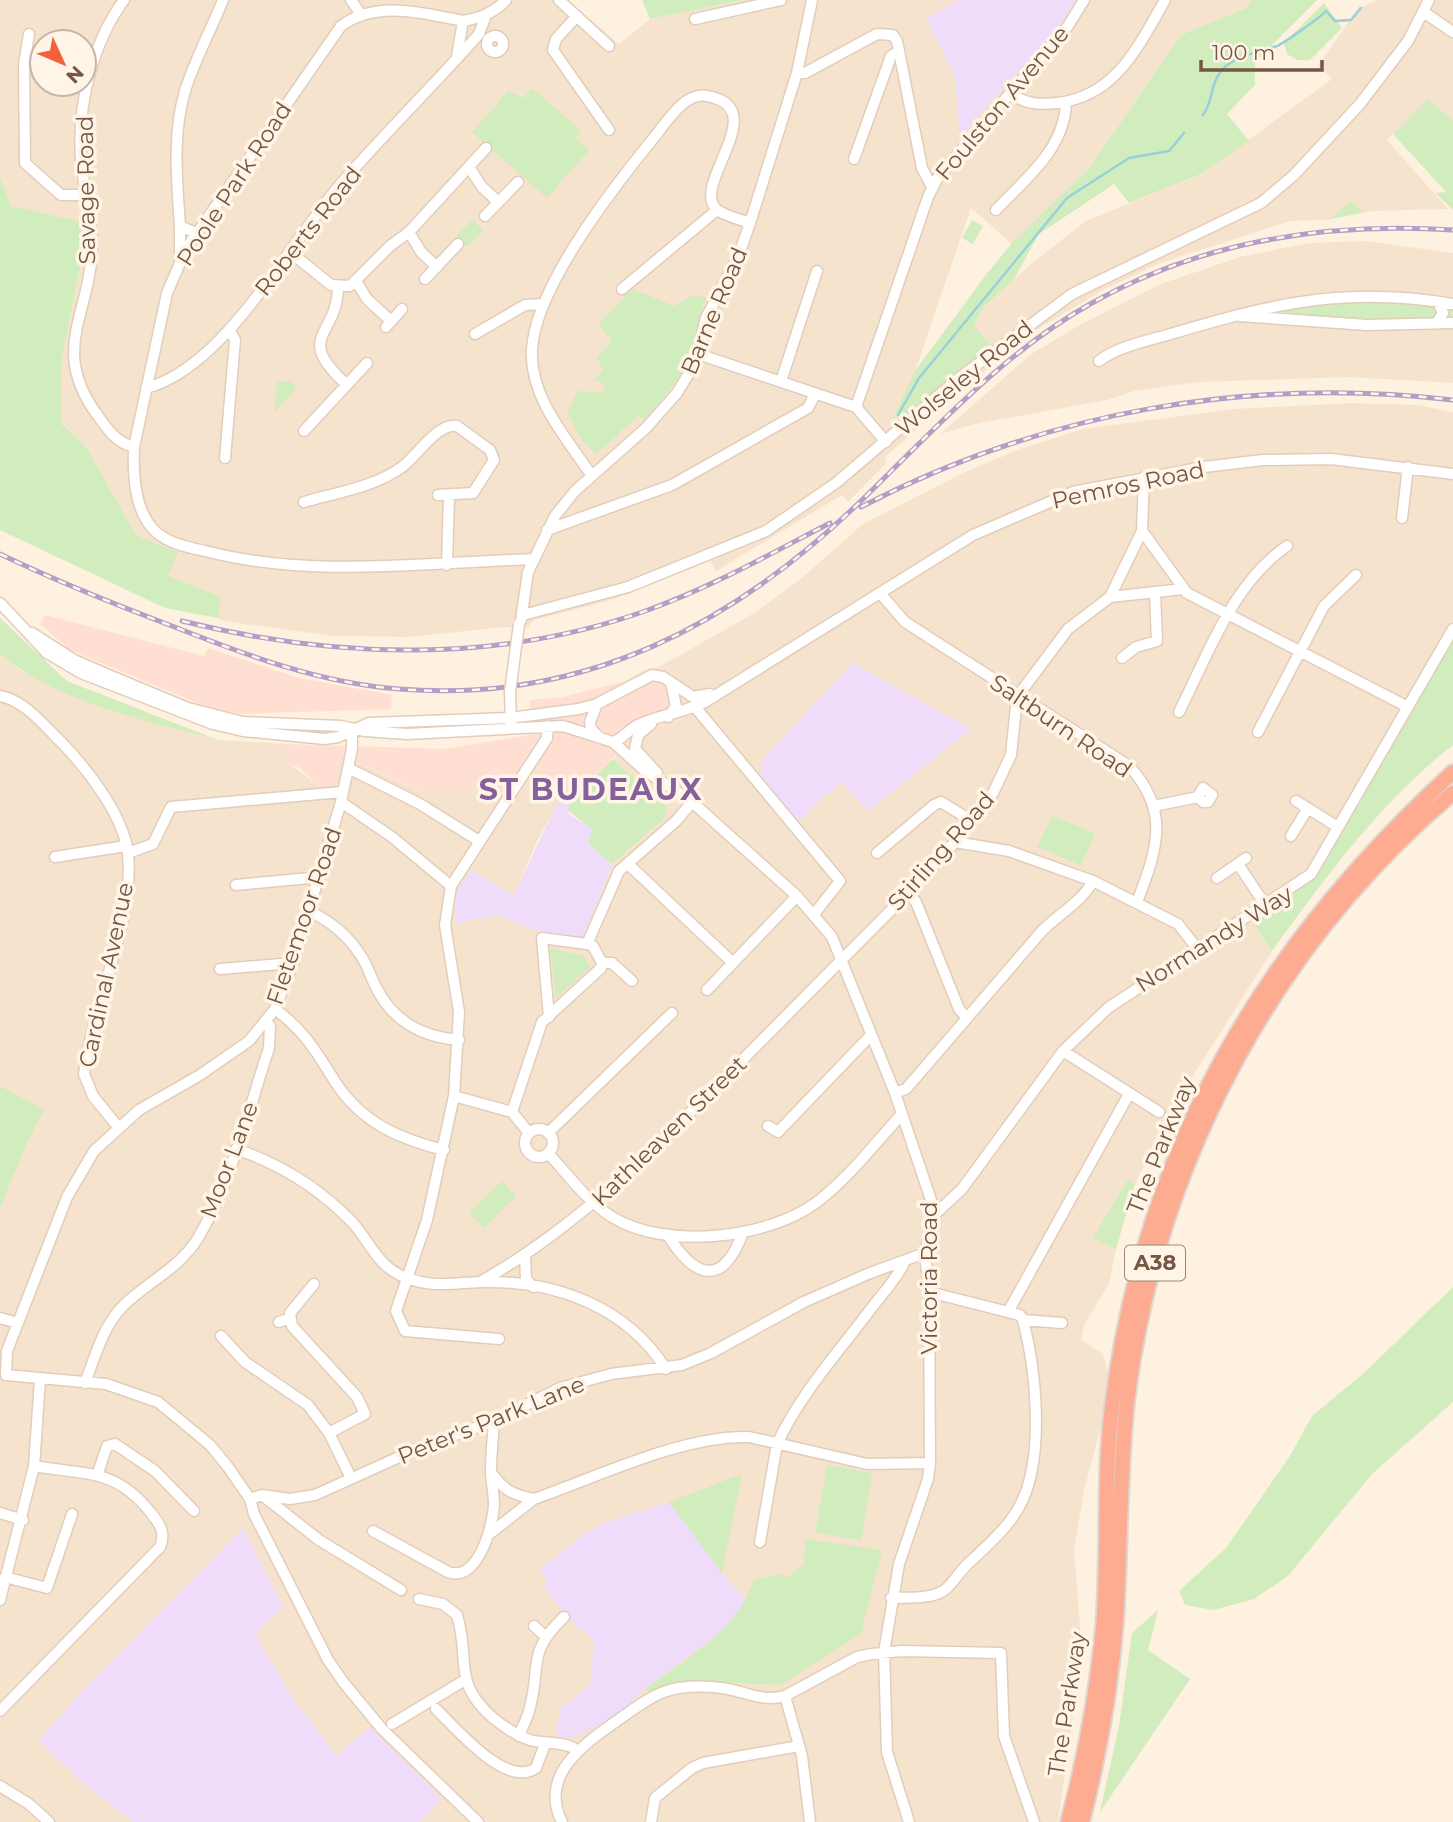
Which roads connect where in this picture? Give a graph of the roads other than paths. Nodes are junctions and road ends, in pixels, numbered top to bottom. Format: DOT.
graph roads {
  1 [pos="124,0"];
  2 [pos="223,0"];
  3 [pos="351,0"];
  4 [pos="506,0"];
  5 [pos="559,0"];
  6 [pos="781,0"];
  7 [pos="812,0"];
  8 [pos="1084,0"];
  9 [pos="1165,0"];
  10 [pos="1429,0"];
  11 [pos="360,13"];
  12 [pos="1425,13"];
  13 [pos="486,15"];
  14 [pos="577,16"];
  15 [pos="695,19"];
  16 [pos="463,21"];
  17 [pos="1453,32"];
  18 [pos="28,40"];
  19 [pos="486,44"];
  20 [pos="609,46"];
  21 [pos="467,48"];
  22 [pos="898,51"];
  23 [pos="457,56"];
  24 [pos="797,73"];
  25 [pos="1011,93"];
  26 [pos="1066,102"];
  27 [pos="609,130"];
  28 [pos="486,148"];
  29 [pos="854,159"];
  30 [pos="469,167"];
  31 [pos="518,182"];
  32 [pos="932,187"];
  33 [pos="87,195"];
  34 [pos="498,202"];
  35 [pos="717,210"];
  36 [pos="996,210"];
  37 [pos="485,216"];
  38 [pos="750,223"];
  39 [pos="180,226"];
  40 [pos="409,232"];
  41 [pos="196,233"];
  42 [pos="458,244"];
  43 [pos="289,251"];
  44 [pos="180,262"];
  45 [pos="437,267"];
  46 [pos="817,271"];
  47 [pos="425,279"];
  48 [pos="356,281"];
  49 [pos="338,288"];
  50 [pos="622,289"];
  51 [pos="1303,300"];
  52 [pos="1438,302"];
  53 [pos="544,304"];
  54 [pos="1453,304"];
  55 [pos="402,309"];
  56 [pos="1234,315"];
  57 [pos="1304,322"];
  58 [pos="1453,323"];
  59 [pos="1437,324"];
  60 [pos="480,327"];
  61 [pos="230,331"];
  62 [pos="698,354"];
  63 [pos="1099,361"];
  64 [pos="368,363"];
  65 [pos="781,381"];
  66 [pos="346,385"];
  67 [pos="146,388"];
  68 [pos="815,394"];
  69 [pos="856,407"];
  70 [pos="304,431"];
  71 [pos="886,442"];
  72 [pos="134,447"];
  73 [pos="225,458"];
  74 [pos="1408,467"];
  75 [pos="1453,474"];
  76 [pos="593,476"];
  77 [pos="1144,477"];
  78 [pos="304,502"];
  79 [pos="1402,518"];
  80 [pos="547,530"];
  81 [pos="1142,531"];
  82 [pos="1287,546"];
  83 [pos="534,559"];
  84 [pos="447,565"];
  85 [pos="1356,575"];
  86 [pos="1183,589"];
  87 [pos="880,593"];
  88 [pos="1155,594"];
  89 [pos="1110,597"];
  90 [pos="0,603"];
  91 [pos="1229,614"];
  92 [pos="521,620"];
  93 [pos="1453,629"];
  94 [pos="1301,650"];
  95 [pos="1122,658"];
  96 [pos="669,680"];
  97 [pos="727,687"];
  98 [pos="0,696"];
  99 [pos="1017,697"];
  100 [pos="597,704"];
  101 [pos="695,707"];
  102 [pos="1408,707"];
  103 [pos="1179,712"];
  104 [pos="668,717"];
  105 [pos="655,721"];
  106 [pos="511,723"];
  107 [pos="548,726"];
  108 [pos="352,729"];
  109 [pos="1258,732"];
  110 [pos="599,738"];
  111 [pos="612,742"];
  112 [pos="348,768"];
  113 [pos="1453,772"];
  114 [pos="660,777"];
  115 [pos="1453,793"];
  116 [pos="342,797"];
  117 [pos="1198,797"];
  118 [pos="1296,801"];
  119 [pos="692,802"];
  120 [pos="1154,806"];
  121 [pos="1308,808"];
  122 [pos="972,821"];
  123 [pos="1338,827"];
  124 [pos="1291,836"];
  125 [pos="479,841"];
  126 [pos="955,842"];
  127 [pos="127,850"];
  128 [pos="882,852"];
  129 [pos="55,856"];
  130 [pos="628,864"];
  131 [pos="320,877"];
  132 [pos="1217,878"];
  133 [pos="1093,881"];
  134 [pos="236,885"];
  135 [pos="451,886"];
  136 [pos="908,893"];
  137 [pos="797,896"];
  138 [pos="1137,902"];
  139 [pos="1266,906"];
  140 [pos="309,911"];
  141 [pos="815,914"];
  142 [pos="587,944"];
  143 [pos="1196,947"];
  144 [pos="841,960"];
  145 [pos="732,962"];
  146 [pos="293,963"];
  147 [pos="602,963"];
  148 [pos="219,969"];
  149 [pos="632,981"];
  150 [pos="706,990"];
  151 [pos="275,1009"];
  152 [pos="672,1013"];
  153 [pos="549,1017"];
  154 [pos="967,1018"];
  155 [pos="266,1022"];
  156 [pos="871,1035"];
  157 [pos="459,1040"];
  158 [pos="1063,1051"];
  159 [pos="895,1093"];
  160 [pos="1129,1094"];
  161 [pos="454,1096"];
  162 [pos="512,1112"];
  163 [pos="1159,1112"];
  164 [pos="902,1114"];
  165 [pos="768,1126"];
  166 [pos="118,1127"];
  167 [pos="529,1133"];
  168 [pos="548,1133"];
  169 [pos="236,1149"];
  170 [pos="444,1150"];
  171 [pos="548,1153"];
  172 [pos="593,1204"];
  173 [pos="933,1216"];
  174 [pos="743,1232"];
  175 [pos="669,1237"];
  176 [pos="925,1253"];
  177 [pos="525,1256"];
  178 [pos="905,1261"];
  179 [pos="407,1278"];
  180 [pos="480,1282"];
  181 [pos="314,1284"];
  182 [pos="533,1287"];
  183 [pos="929,1292"];
  184 [pos="1008,1312"];
  185 [pos="0,1318"];
  186 [pos="290,1318"];
  187 [pos="1023,1320"];
  188 [pos="279,1322"];
  189 [pos="18,1323"];
  190 [pos="1062,1323"];
  191 [pos="221,1336"];
  192 [pos="499,1339"];
  193 [pos="666,1368"];
  194 [pos="3,1376"];
  195 [pos="40,1380"];
  196 [pos="85,1382"];
  197 [pos="494,1421"];
  198 [pos="329,1433"];
  199 [pos="777,1444"];
  200 [pos="930,1463"];
  201 [pos="34,1466"];
  202 [pos="491,1472"];
  203 [pos="98,1474"];
  204 [pos="351,1478"];
  205 [pos="262,1495"];
  206 [pos="250,1499"];
  207 [pos="534,1499"];
  208 [pos="194,1511"];
  209 [pos="0,1513"];
  210 [pos="72,1514"];
  211 [pos="23,1520"];
  212 [pos="373,1531"];
  213 [pos="488,1535"];
  214 [pos="760,1542"];
  215 [pos="5,1577"];
  216 [pos="401,1590"];
  217 [pos="891,1598"];
  218 [pos="419,1599"];
  219 [pos="0,1600"];
  220 [pos="564,1617"];
  221 [pos="534,1626"];
  222 [pos="545,1636"];
  223 [pos="884,1652"];
  224 [pos="466,1680"];
  225 [pos="785,1696"];
  226 [pos="436,1709"];
  227 [pos="0,1711"];
  228 [pos="392,1724"];
  229 [pos="519,1736"];
  230 [pos="545,1744"];
  231 [pos="799,1746"];
  232 [pos="576,1750"];
  233 [pos="0,1786"];
  234 [pos="49,1822"];
  235 [pos="478,1822"];
  236 [pos="562,1822"];
  237 [pos="651,1822"];
  238 [pos="810,1822"];
  239 [pos="909,1822"];
  240 [pos="1034,1822"];
  241 [pos="1069,1822"];
  242 [pos="1082,1822"];
  1 -- 33 [label="street, Savage Road"];
  2 -- 39 [label="street"];
  3 -- 11 [label="street"];
  4 -- 13 [label="street"];
  5 -- 14 [label="street"];
  6 -- 15 [label="street"];
  7 -- 24 [label="street, Barne Road"];
  8 -- 25 [label="street, Foulston Avenue"];
  9 -- 26 [label="street"];
  10 -- 12 [label="street, Wolseley Road"];
  11 -- 16 [label="street"];
  11 -- 41 [label="street, Poole Park Road"];
  12 -- 17 [label="street"];
  12 -- 71 [label="street, Wolseley Road"];
  13 -- 16 [label="street"];
  13 -- 21 [label="street, Roberts Road"];
  14 -- 20 [label="street"];
  14 -- 27 [label="street"];
  16 -- 23 [label="street"];
  18 -- 33 [label="street"];
  19 -- 21 [label="street, Roberts Road"];
  21 -- 23 [label="street, Roberts Road"];
  22 -- 24 [label="street"];
  22 -- 29 [label="street"];
  22 -- 32 [label="street"];
  23 -- 43 [label="street, Roberts Road"];
  24 -- 38 [label="street, Barne Road"];
  25 -- 26 [label="street"];
  25 -- 32 [label="street, Foulston Avenue"];
  26 -- 36 [label="street"];
  28 -- 30 [label="street"];
  30 -- 34 [label="street"];
  30 -- 40 [label="street"];
  31 -- 34 [label="street"];
  32 -- 69 [label="street, Foulston Avenue"];
  33 -- 72 [label="street, Savage Road"];
  34 -- 37 [label="street"];
  35 -- 38 [label="street"];
  35 -- 50 [label="street"];
  35 -- 53 [label="street"];
  38 -- 62 [label="street, Barne Road"];
  39 -- 41 [label="street"];
  39 -- 44 [label="street"];
  40 -- 45 [label="street"];
  40 -- 48 [label="street"];
  41 -- 44 [label="street, Poole Park Road"];
  42 -- 45 [label="street"];
  43 -- 49 [label="street"];
  43 -- 61 [label="street, Roberts Road"];
  44 -- 67 [label="street, Poole Park Road"];
  45 -- 47 [label="street"];
  46 -- 65 [label="street"];
  48 -- 49 [label="street"];
  48 -- 55 [label="street"];
  49 -- 66 [label="street"];
  51 -- 52 [label="street"];
  51 -- 56 [label="street"];
  51 -- 57 [label="street"];
  52 -- 54 [label="street"];
  52 -- 59 [label="street"];
  53 -- 60 [label="street"];
  53 -- 76 [label="street"];
  56 -- 57 [label="street"];
  56 -- 63 [label="street"];
  57 -- 59 [label="street"];
  58 -- 59 [label="street"];
  61 -- 67 [label="street, Roberts Road"];
  61 -- 73 [label="street"];
  62 -- 65 [label="street"];
  62 -- 76 [label="street, Barne Road"];
  64 -- 66 [label="street"];
  65 -- 68 [label="street"];
  66 -- 70 [label="street"];
  67 -- 72 [label="street, Poole Park Road"];
  68 -- 69 [label="street"];
  68 -- 80 [label="street"];
  69 -- 71 [label="street"];
  71 -- 92 [label="street, Wolseley Road"];
  72 -- 84 [label="street, Poole Park Road"];
  74 -- 75 [label="street, Pemros Road"];
  74 -- 77 [label="street, Pemros Road"];
  74 -- 79 [label="street"];
  76 -- 80 [label="street, Barne Road"];
  77 -- 81 [label="street"];
  77 -- 87 [label="street, Pemros Road"];
  78 -- 84 [label="street"];
  80 -- 83 [label="street, Barne Road"];
  81 -- 86 [label="street"];
  81 -- 89 [label="street"];
  82 -- 91 [label="street"];
  83 -- 84 [label="street, Poole Park Road"];
  83 -- 92 [label="street, Barne Road"];
  85 -- 94 [label="street"];
  86 -- 88 [label="street"];
  86 -- 91 [label="street"];
  87 -- 97 [label="street, Pemros Road"];
  87 -- 99 [label="street, Saltburn Road"];
  88 -- 89 [label="street"];
  88 -- 95 [label="street"];
  89 -- 99 [label="street"];
  90 -- 108 [label="street"];
  91 -- 94 [label="street"];
  91 -- 103 [label="street"];
  92 -- 106 [label="street, bridge"];
  93 -- 102 [label="street, Normandy Way"];
  94 -- 102 [label="street"];
  94 -- 109 [label="street"];
  96 -- 97 [label="street, Pemros Road"];
  96 -- 100 [label="street, Pemros Road"];
  96 -- 104 [label="street"];
  97 -- 101 [label="street, Pemros Road"];
  98 -- 127 [label="street, Cardinal Avenue"];
  99 -- 120 [label="street, Saltburn Road"];
  99 -- 122 [label="street, Stirling Road"];
  100 -- 106 [label="street"];
  100 -- 110 [label="street"];
  101 -- 104 [label="street, Pemros Road"];
  101 -- 141 [label="street"];
  102 -- 123 [label="street, Normandy Way"];
  104 -- 105 [label="street, Pemros Road"];
  105 -- 111 [label="street, Pemros Road"];
  105 -- 114 [label="street, Victoria Road"];
  106 -- 107 [label="street"];
  106 -- 108 [label="street"];
  107 -- 110 [label="street"];
  107 -- 125 [label="street"];
  108 -- 112 [label="street, Fletemoor Road"];
  110 -- 111 [label="street, Victoria Road"];
  111 -- 114 [label="street, Victoria Road"];
  112 -- 116 [label="street, Fletemoor Road"];
  112 -- 125 [label="street"];
  113 -- 241 [label="highway, The Parkway / A38"];
  114 -- 119 [label="street, Victoria Road"];
  115 -- 242 [label="highway, The Parkway / A38"];
  116 -- 127 [label="street"];
  116 -- 131 [label="street, Fletemoor Road"];
  116 -- 135 [label="street"];
  117 -- 120 [label="street"];
  118 -- 121 [label="street"];
  119 -- 130 [label="street"];
  119 -- 137 [label="street, Victoria Road"];
  120 -- 138 [label="street, Saltburn Road"];
  121 -- 123 [label="street"];
  121 -- 124 [label="street"];
  122 -- 126 [label="street, Stirling Road"];
  122 -- 128 [label="street"];
  123 -- 139 [label="street, Normandy Way"];
  125 -- 135 [label="street"];
  126 -- 133 [label="street"];
  126 -- 136 [label="street, Stirling Road"];
  127 -- 129 [label="street"];
  127 -- 166 [label="street, Cardinal Avenue"];
  130 -- 142 [label="street"];
  130 -- 145 [label="street"];
  131 -- 134 [label="street"];
  131 -- 140 [label="street, Fletemoor Road"];
  132 -- 139 [label="street"];
  133 -- 138 [label="street"];
  133 -- 154 [label="street"];
  135 -- 157 [label="street"];
  136 -- 144 [label="street, Stirling Road"];
  136 -- 154 [label="street"];
  137 -- 141 [label="street, Victoria Road"];
  137 -- 145 [label="street"];
  138 -- 143 [label="street"];
  139 -- 143 [label="street, Normandy Way"];
  140 -- 146 [label="street, Fletemoor Road"];
  140 -- 157 [label="street"];
  141 -- 144 [label="street, Victoria Road"];
  142 -- 147 [label="street"];
  142 -- 153 [label="street"];
  143 -- 158 [label="street, Normandy Way"];
  144 -- 156 [label="street, Victoria Road"];
  144 -- 172 [label="street, Kathleaven Street"];
  145 -- 150 [label="street"];
  146 -- 148 [label="street"];
  146 -- 151 [label="street, Fletemoor Road"];
  147 -- 149 [label="street"];
  147 -- 153 [label="street"];
  151 -- 155 [label="street, Fletemoor Road"];
  151 -- 170 [label="street"];
  152 -- 168 [label="street"];
  153 -- 162 [label="street"];
  154 -- 159 [label="street"];
  155 -- 166 [label="street, Fletemoor Road"];
  155 -- 169 [label="street, Moor Lane"];
  156 -- 159 [label="street, Victoria Road"];
  156 -- 165 [label="street"];
  157 -- 161 [label="street"];
  158 -- 160 [label="street"];
  158 -- 173 [label="street, Normandy Way"];
  159 -- 164 [label="street, Victoria Road"];
  160 -- 163 [label="street"];
  160 -- 184 [label="street"];
  161 -- 162 [label="street"];
  161 -- 170 [label="street"];
  162 -- 167 [label="street"];
  164 -- 173 [label="street, Victoria Road"];
  164 -- 174 [label="street"];
  166 -- 189 [label="street, Fletemoor Road"];
  167 -- 168 [label="street"];
  167 -- 171 [label="street"];
  168 -- 171 [label="street"];
  169 -- 179 [label="street"];
  169 -- 196 [label="street, Moor Lane"];
  170 -- 179 [label="street"];
  171 -- 172 [label="street"];
  172 -- 175 [label="street"];
  172 -- 177 [label="street, Kathleaven Street"];
  173 -- 176 [label="street, Victoria Road"];
  174 -- 175 [label="street"];
  174 -- 175 [label="street"];
  176 -- 178 [label="street, Peter's Park Lane"];
  176 -- 183 [label="street, Victoria Road"];
  177 -- 180 [label="street, Kathleaven Street"];
  177 -- 182 [label="street"];
  178 -- 193 [label="street, Peter's Park Lane"];
  178 -- 199 [label="street"];
  179 -- 180 [label="street"];
  179 -- 192 [label="street"];
  180 -- 182 [label="street"];
  181 -- 186 [label="street"];
  182 -- 193 [label="street"];
  183 -- 184 [label="street"];
  183 -- 200 [label="street, Victoria Road"];
  184 -- 187 [label="street"];
  185 -- 189 [label="street"];
  186 -- 188 [label="street"];
  186 -- 198 [label="street"];
  187 -- 190 [label="street"];
  187 -- 217 [label="street"];
  189 -- 194 [label="street, Fletemoor Road"];
  191 -- 198 [label="street"];
  193 -- 197 [label="street, Peter's Park Lane"];
  194 -- 195 [label="street"];
  195 -- 196 [label="street"];
  195 -- 201 [label="street"];
  196 -- 206 [label="street"];
  197 -- 202 [label="street"];
  197 -- 204 [label="street, Peter's Park Lane"];
  198 -- 204 [label="street"];
  199 -- 200 [label="street"];
  199 -- 207 [label="street"];
  199 -- 214 [label="street"];
  200 -- 217 [label="street, Victoria Road"];
  201 -- 203 [label="street"];
  201 -- 211 [label="street"];
  202 -- 207 [label="street"];
  202 -- 213 [label="street"];
  203 -- 208 [label="street"];
  203 -- 227 [label="street"];
  204 -- 205 [label="street, Peter's Park Lane"];
  205 -- 206 [label="street, Peter's Park Lane"];
  205 -- 216 [label="street"];
  206 -- 235 [label="street"];
  207 -- 213 [label="street"];
  209 -- 211 [label="street"];
  210 -- 215 [label="street"];
  211 -- 215 [label="street"];
  212 -- 213 [label="street"];
  215 -- 219 [label="street"];
  217 -- 223 [label="street, Victoria Road"];
  218 -- 224 [label="street"];
  220 -- 222 [label="street"];
  221 -- 222 [label="street"];
  222 -- 229 [label="street"];
  223 -- 225 [label="street"];
  223 -- 239 [label="street, Victoria Road"];
  223 -- 240 [label="street"];
  224 -- 228 [label="street"];
  224 -- 229 [label="street"];
  225 -- 231 [label="street"];
  225 -- 232 [label="street"];
  226 -- 230 [label="street"];
  229 -- 230 [label="street"];
  230 -- 232 [label="street"];
  231 -- 237 [label="street"];
  231 -- 238 [label="street"];
  232 -- 236 [label="street"];
  233 -- 234 [label="street"];
}
